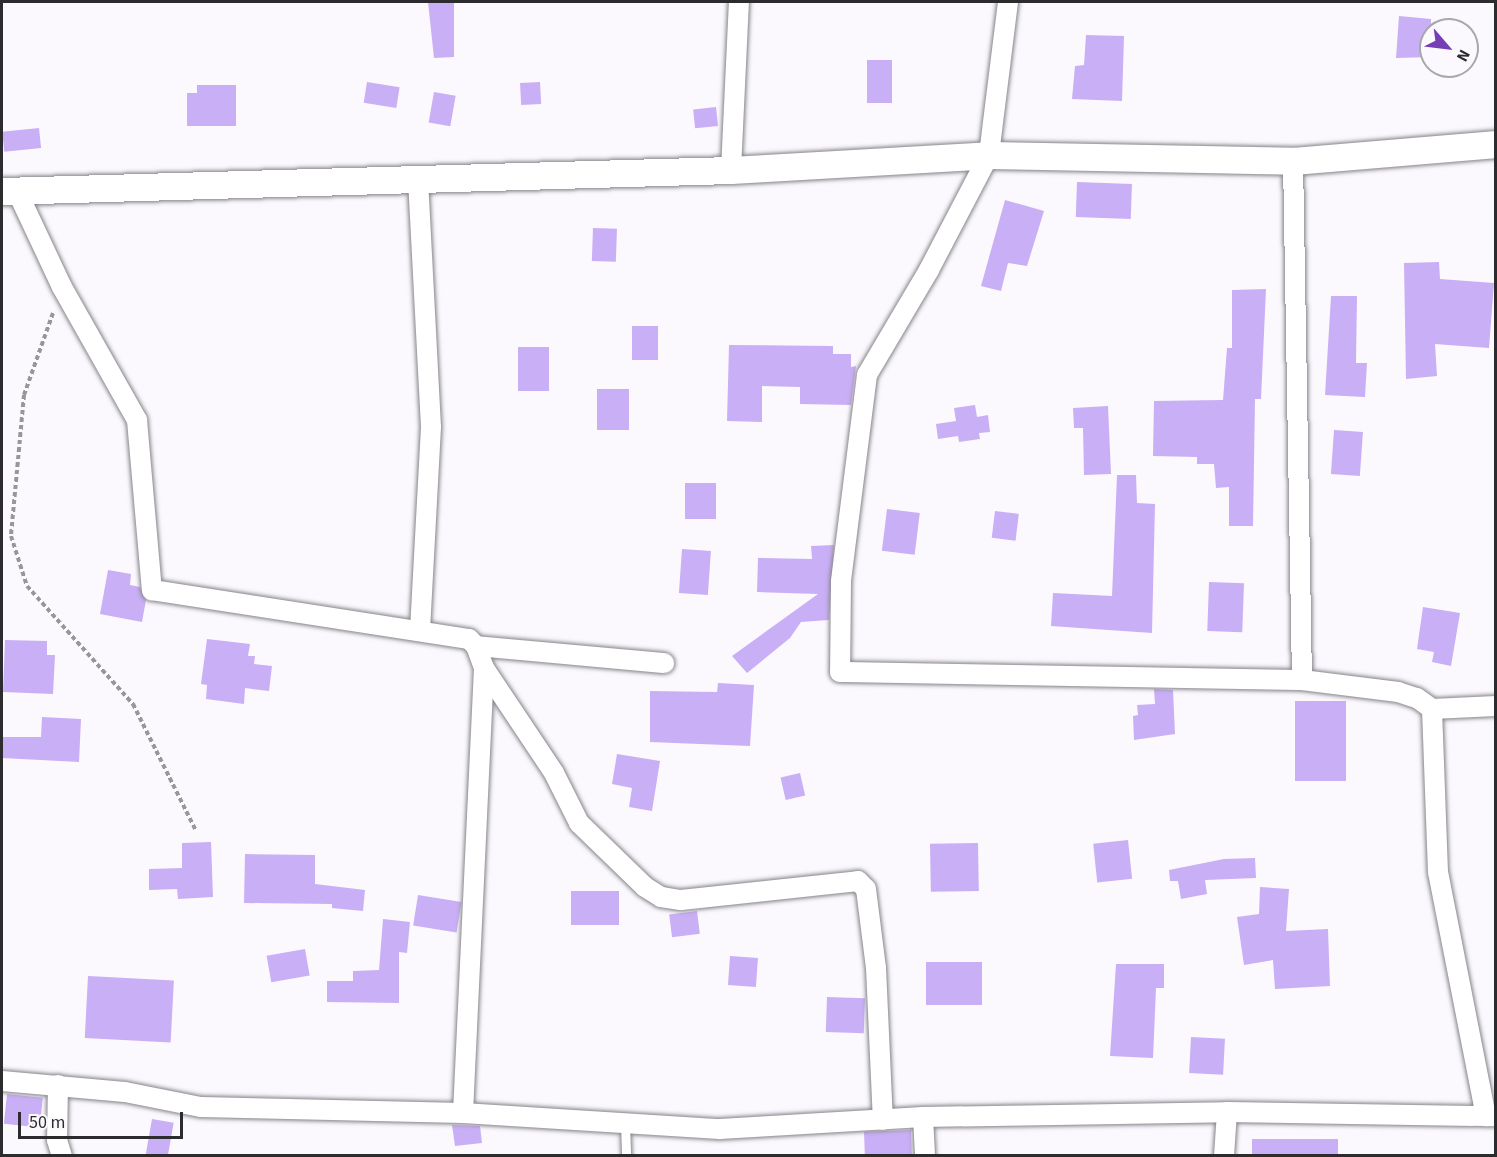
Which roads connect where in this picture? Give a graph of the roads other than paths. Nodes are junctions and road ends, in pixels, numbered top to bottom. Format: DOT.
graph roads {
  1 [pos="739,2"];
  2 [pos="1008,2"];
  3 [pos="1496,144"];
  4 [pos="989,155"];
  5 [pos="1293,161"];
  6 [pos="731,170"];
  7 [pos="418,178"];
  8 [pos="9,190"];
  9 [pos="420,631"];
  10 [pos="476,646"];
  11 [pos="664,663"];
  12 [pos="484,668"];
  13 [pos="1302,680"];
  14 [pos="1496,706"];
  15 [pos="1432,709"];
  16 [pos="2,1081"];
  17 [pos="58,1085"];
  18 [pos="1227,1112"];
  19 [pos="463,1113"];
  20 [pos="1491,1116"];
  21 [pos="923,1117"];
  22 [pos="883,1120"];
  23 [pos="625,1123"];
  24 [pos="62,1155"];
  25 [pos="626,1155"];
  26 [pos="925,1155"];
  27 [pos="1224,1155"];
  1 -- 6 [label="street"];
  2 -- 4 [label="street"];
  3 -- 5 [label="main road"];
  4 -- 5 [label="main road"];
  4 -- 6 [label="main road"];
  4 -- 13 [label="street"];
  5 -- 13 [label="street"];
  6 -- 7 [label="main road"];
  7 -- 8 [label="main road"];
  7 -- 9 [label="street"];
  8 -- 9 [label="street"];
  9 -- 10 [label="street"];
  10 -- 11 [label="street"];
  10 -- 12 [label="street"];
  12 -- 19 [label="street"];
  12 -- 22 [label="street"];
  13 -- 15 [label="street"];
  14 -- 15 [label="street"];
  15 -- 20 [label="street"];
  16 -- 17 [label="street"];
  17 -- 19 [label="street"];
  17 -- 24 [label="street"];
  18 -- 20 [label="street"];
  18 -- 21 [label="street"];
  18 -- 27 [label="street"];
  19 -- 23 [label="street"];
  21 -- 22 [label="street"];
  21 -- 26 [label="street"];
  22 -- 23 [label="street"];
  23 -- 25 [label="lane"];
}
